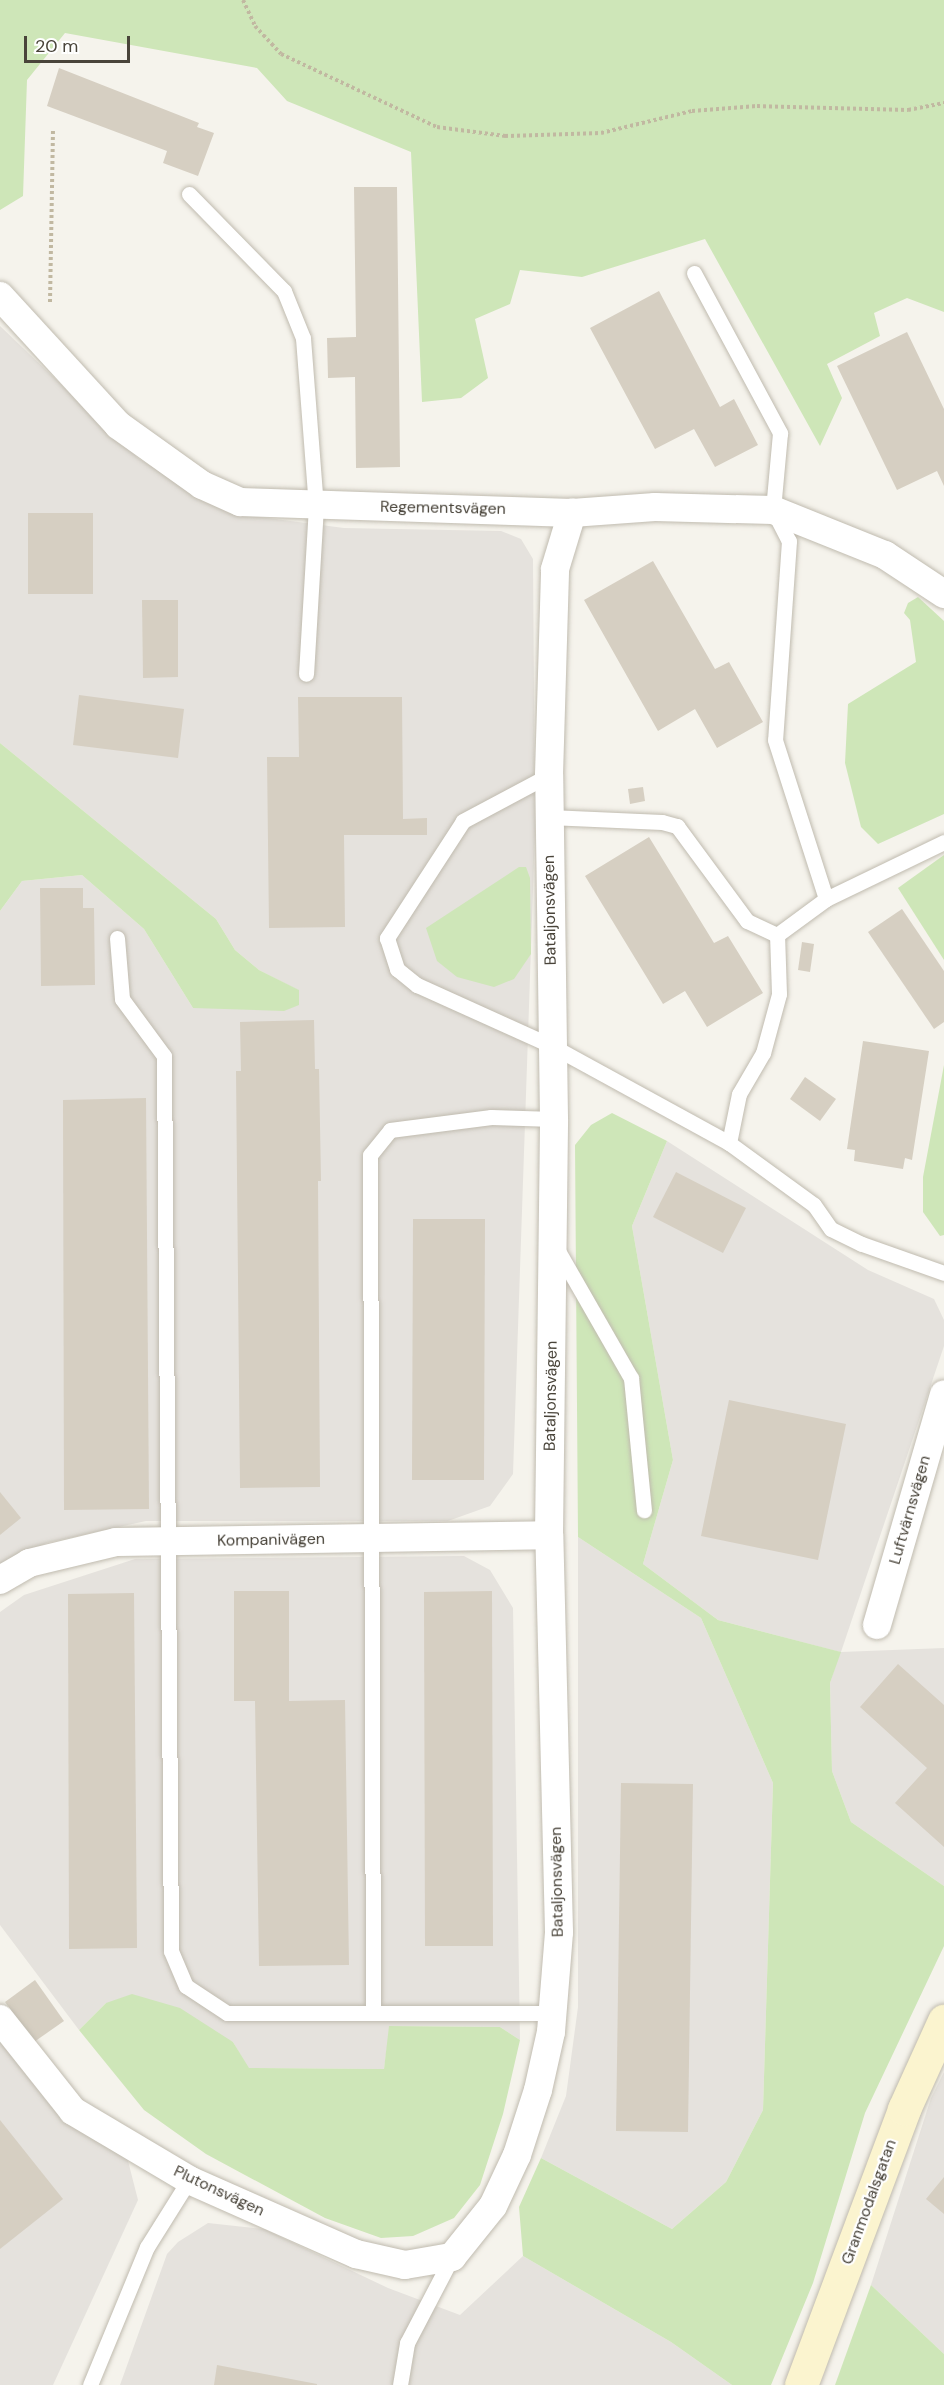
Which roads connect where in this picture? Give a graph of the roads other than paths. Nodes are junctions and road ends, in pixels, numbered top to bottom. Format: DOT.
graph roads {
  1 [pos="189,194"];
  2 [pos="694,273"];
  3 [pos="0,296"];
  4 [pos="316,506"];
  5 [pos="773,510"];
  6 [pos="572,513"];
  7 [pos="944,594"];
  8 [pos="306,674"];
  9 [pos="549,775"];
  10 [pos="549,817"];
  11 [pos="944,842"];
  12 [pos="826,899"];
  13 [pos="777,935"];
  14 [pos="117,938"];
  15 [pos="552,1046"];
  16 [pos="554,1119"];
  17 [pos="729,1143"];
  18 [pos="553,1241"];
  19 [pos="944,1273"];
  20 [pos="944,1395"];
  21 [pos="644,1510"];
  22 [pos="549,1535"];
  23 [pos="369,1538"];
  24 [pos="169,1541"];
  25 [pos="0,1580"];
  26 [pos="877,1624"];
  27 [pos="373,2013"];
  28 [pos="552,2013"];
  29 [pos="0,2019"];
  30 [pos="944,2021"];
  31 [pos="189,2180"];
  32 [pos="452,2257"];
  33 [pos="90,2385"];
  34 [pos="400,2385"];
  35 [pos="801,2385"];
  1 -- 4 [label="lane"];
  2 -- 5 [label="lane"];
  3 -- 4 [label="street, Regementsvägen"];
  4 -- 6 [label="street, Regementsvägen"];
  4 -- 8 [label="lane"];
  5 -- 6 [label="street, Regementsvägen"];
  5 -- 7 [label="street, Regementsvägen"];
  5 -- 12 [label="lane"];
  6 -- 9 [label="street, Bataljonsvägen"];
  9 -- 10 [label="street, Bataljonsvägen"];
  9 -- 15 [label="lane"];
  10 -- 13 [label="lane"];
  10 -- 15 [label="street, Bataljonsvägen"];
  11 -- 12 [label="lane"];
  12 -- 13 [label="lane"];
  13 -- 17 [label="lane"];
  14 -- 24 [label="lane"];
  15 -- 16 [label="street, Bataljonsvägen"];
  15 -- 17 [label="lane"];
  16 -- 18 [label="street, Bataljonsvägen"];
  16 -- 23 [label="lane"];
  17 -- 19 [label="lane"];
  18 -- 21 [label="lane"];
  18 -- 22 [label="street, Bataljonsvägen"];
  20 -- 26 [label="street, Luftvärnsvägen"];
  22 -- 23 [label="street, Kompanivägen"];
  22 -- 28 [label="street, Bataljonsvägen"];
  23 -- 24 [label="street, Kompanivägen"];
  23 -- 27 [label="lane"];
  24 -- 25 [label="street, Kompanivägen"];
  24 -- 27 [label="lane"];
  27 -- 28 [label="lane"];
  28 -- 32 [label="street, Bataljonsvägen"];
  29 -- 31 [label="street, Plutonsvägen"];
  30 -- 35 [label="street, Granmodalsgatan"];
  31 -- 32 [label="street, Plutonsvägen"];
  31 -- 33 [label="lane"];
  32 -- 34 [label="lane"];
}
